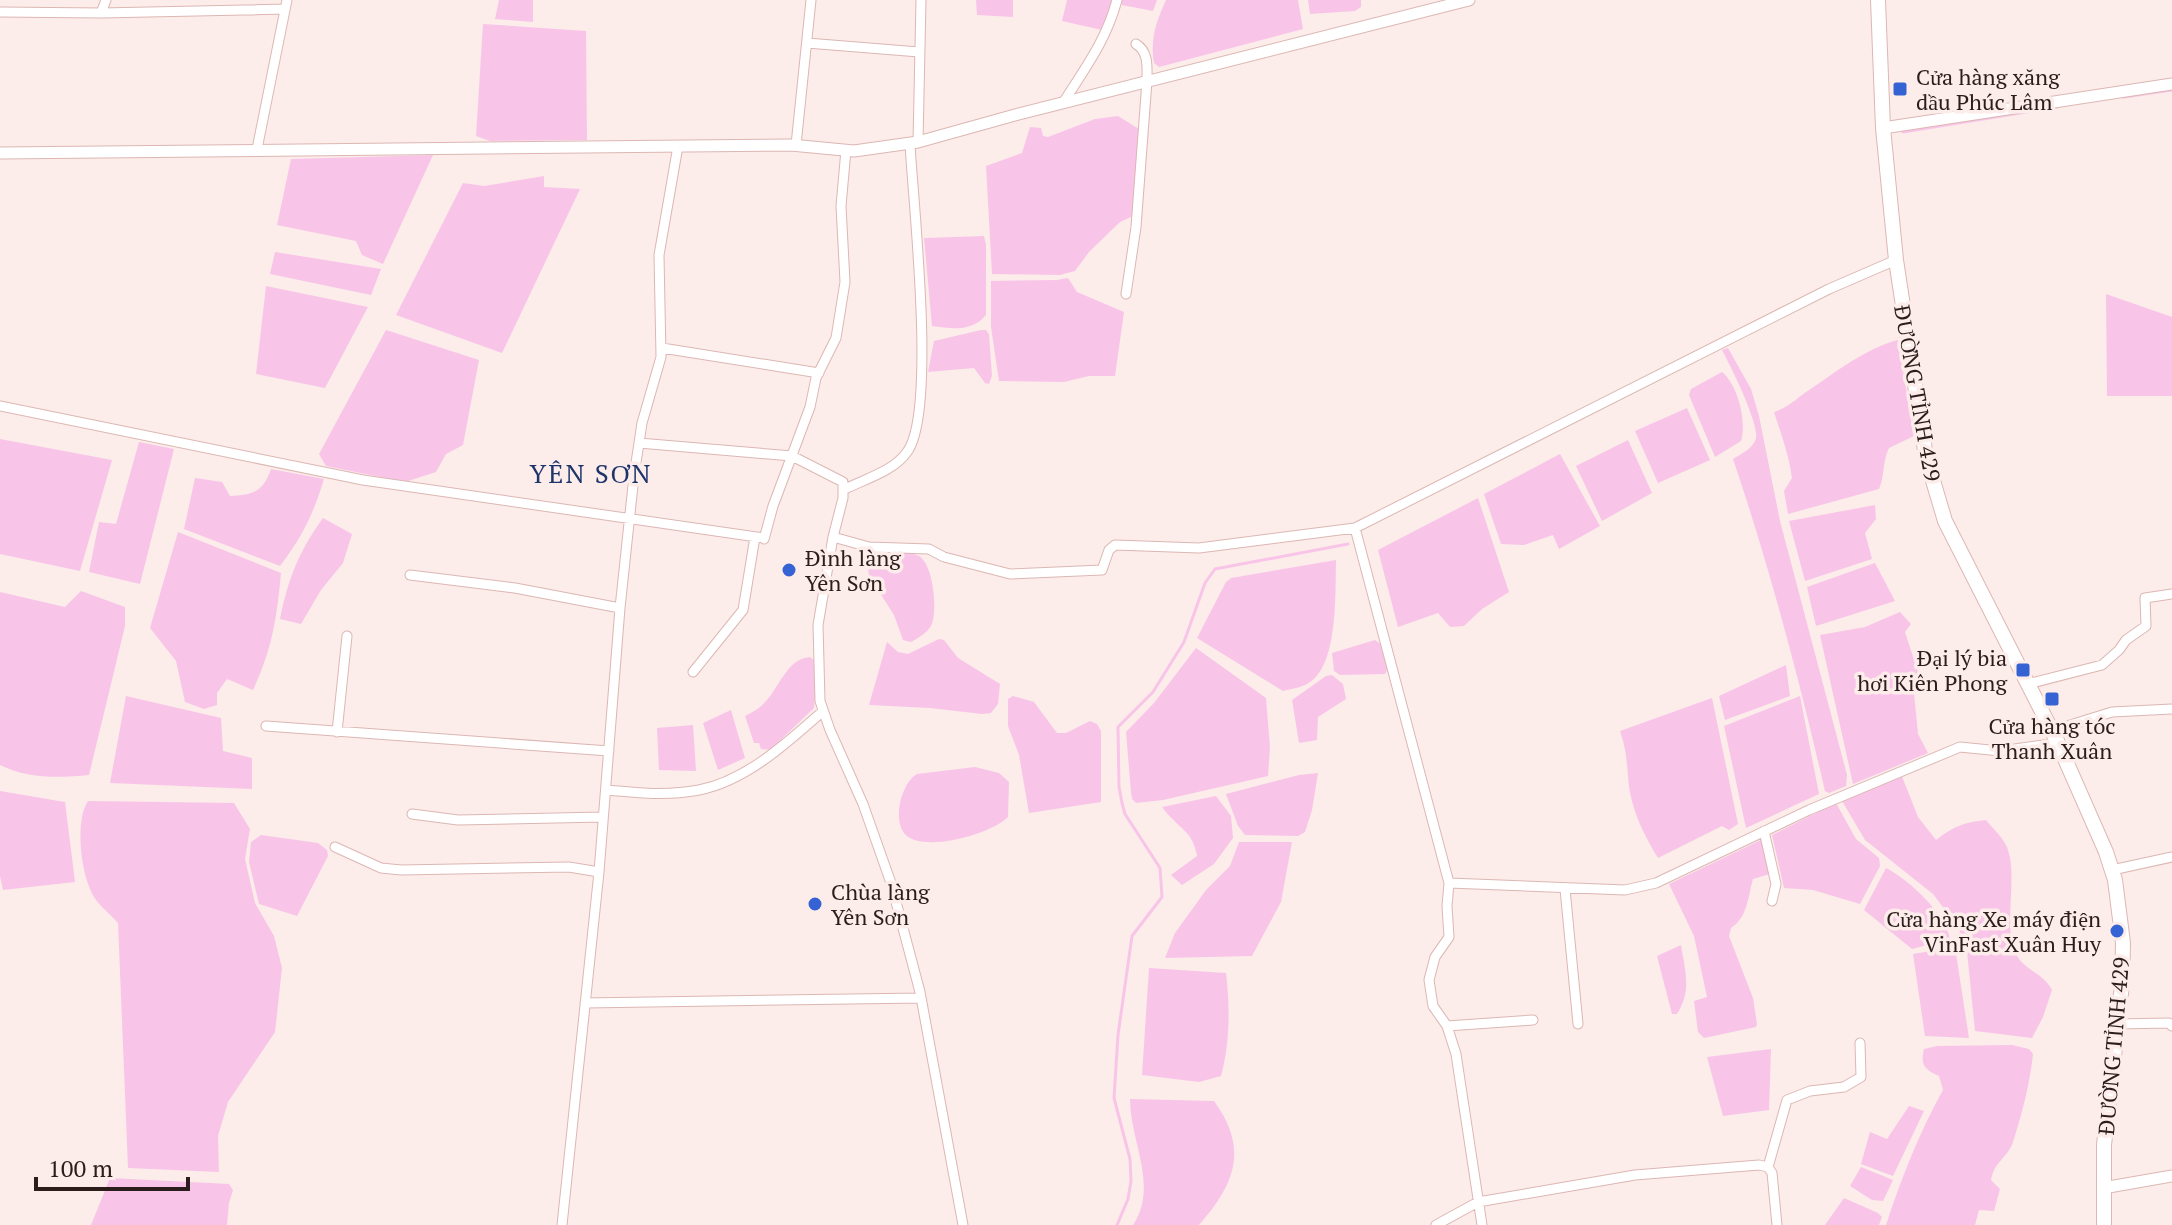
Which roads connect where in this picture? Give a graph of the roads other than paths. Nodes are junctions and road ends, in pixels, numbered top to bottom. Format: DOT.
graph roads {
  1 [pos="106,0"];
  2 [pos="811,0"];
  3 [pos="921,0"];
  4 [pos="1117,0"];
  5 [pos="1469,0"];
  6 [pos="1878,0"];
  7 [pos="286,5"];
  8 [pos="0,12"];
  9 [pos="101,13"];
  10 [pos="807,43"];
  11 [pos="1136,44"];
  12 [pos="919,52"];
  13 [pos="1147,81"];
  14 [pos="2172,84"];
  15 [pos="1063,103"];
  16 [pos="1883,128"];
  17 [pos="914,143"];
  18 [pos="796,145"];
  19 [pos="678,146"];
  20 [pos="257,149"];
  21 [pos="846,150"];
  22 [pos="0,153"];
  23 [pos="1896,260"];
  24 [pos="1126,294"];
  25 [pos="662,348"];
  26 [pos="819,373"];
  27 [pos="0,406"];
  28 [pos="639,443"];
  29 [pos="792,456"];
  30 [pos="845,489"];
  31 [pos="631,518"];
  32 [pos="1355,528"];
  33 [pos="833,537"];
  34 [pos="761,538"];
  35 [pos="410,575"];
  36 [pos="2172,594"];
  37 [pos="620,608"];
  38 [pos="347,636"];
  39 [pos="693,672"];
  40 [pos="2028,684"];
  41 [pos="2172,709"];
  42 [pos="823,711"];
  43 [pos="266,726"];
  44 [pos="337,732"];
  45 [pos="2054,737"];
  46 [pos="609,751"];
  47 [pos="606,790"];
  48 [pos="412,814"];
  49 [pos="603,817"];
  50 [pos="1764,831"];
  51 [pos="335,847"];
  52 [pos="2172,857"];
  53 [pos="2112,870"];
  54 [pos="599,872"];
  55 [pos="1449,883"];
  56 [pos="1565,889"];
  57 [pos="1772,901"];
  58 [pos="921,998"];
  59 [pos="585,1003"];
  60 [pos="1533,1020"];
  61 [pos="1578,1024"];
  62 [pos="2117,1024"];
  63 [pos="1447,1026"];
  64 [pos="2172,1026"];
  65 [pos="1860,1043"];
  66 [pos="1768,1167"];
  67 [pos="2172,1176"];
  68 [pos="2103,1188"];
  69 [pos="1478,1202"];
  70 [pos="562,1224"];
  71 [pos="574,1225"];
  72 [pos="963,1225"];
  73 [pos="1436,1225"];
  74 [pos="1482,1225"];
  75 [pos="1777,1225"];
  76 [pos="2104,1225"];
  1 -- 9 [label="street"];
  2 -- 10 [label="street"];
  3 -- 12 [label="street"];
  4 -- 15 [label="street"];
  5 -- 13 [label="street"];
  6 -- 16 [label="main road, ĐƯỜNG TỈNH 429"];
  7 -- 9 [label="street"];
  7 -- 20 [label="street"];
  8 -- 9 [label="street"];
  10 -- 12 [label="street"];
  10 -- 18 [label="street"];
  11 -- 13 [label="street"];
  12 -- 17 [label="street"];
  13 -- 15 [label="street"];
  13 -- 24 [label="street"];
  14 -- 16 [label="street"];
  15 -- 17 [label="street"];
  16 -- 23 [label="main road, ĐƯỜNG TỈNH 429"];
  17 -- 21 [label="street"];
  17 -- 30 [label="street"];
  18 -- 19 [label="street"];
  18 -- 21 [label="street"];
  19 -- 20 [label="street"];
  19 -- 25 [label="street"];
  20 -- 22 [label="street"];
  21 -- 26 [label="street"];
  23 -- 32 [label="street"];
  23 -- 40 [label="main road, ĐƯỜNG TỈNH 429"];
  25 -- 26 [label="street"];
  25 -- 28 [label="street"];
  26 -- 29 [label="street"];
  27 -- 31 [label="street"];
  28 -- 29 [label="street"];
  28 -- 31 [label="street"];
  29 -- 30 [label="street"];
  29 -- 34 [label="street"];
  30 -- 33 [label="street"];
  31 -- 34 [label="street"];
  31 -- 37 [label="street"];
  32 -- 33 [label="street"];
  32 -- 55 [label="street"];
  33 -- 42 [label="street"];
  34 -- 39 [label="street"];
  35 -- 37 [label="street"];
  36 -- 40 [label="street"];
  37 -- 46 [label="street"];
  38 -- 44 [label="street"];
  40 -- 45 [label="main road, ĐƯỜNG TỈNH 429"];
  41 -- 45 [label="street"];
  42 -- 47 [label="street"];
  42 -- 58 [label="street"];
  43 -- 44 [label="street"];
  44 -- 46 [label="street"];
  45 -- 50 [label="street"];
  45 -- 53 [label="main road, ĐƯỜNG TỈNH 429"];
  46 -- 47 [label="street"];
  47 -- 49 [label="street"];
  48 -- 49 [label="street"];
  49 -- 54 [label="street"];
  50 -- 56 [label="street"];
  50 -- 57 [label="street"];
  51 -- 54 [label="street"];
  52 -- 53 [label="street"];
  53 -- 62 [label="main road, ĐƯỜNG TỈNH 429"];
  54 -- 59 [label="street"];
  55 -- 56 [label="street"];
  55 -- 63 [label="street"];
  56 -- 61 [label="street"];
  58 -- 59 [label="street"];
  58 -- 72 [label="street"];
  59 -- 70 [label="street"];
  60 -- 63 [label="street"];
  62 -- 64 [label="street"];
  62 -- 68 [label="main road, ĐƯỜNG TỈNH 429"];
  63 -- 69 [label="street"];
  65 -- 66 [label="street"];
  66 -- 69 [label="street"];
  66 -- 75 [label="street"];
  67 -- 68 [label="street"];
  68 -- 76 [label="main road, ĐƯỜNG TỈNH 429"];
  69 -- 73 [label="street"];
  69 -- 74 [label="street"];
  70 -- 71 [label="street"];
}
